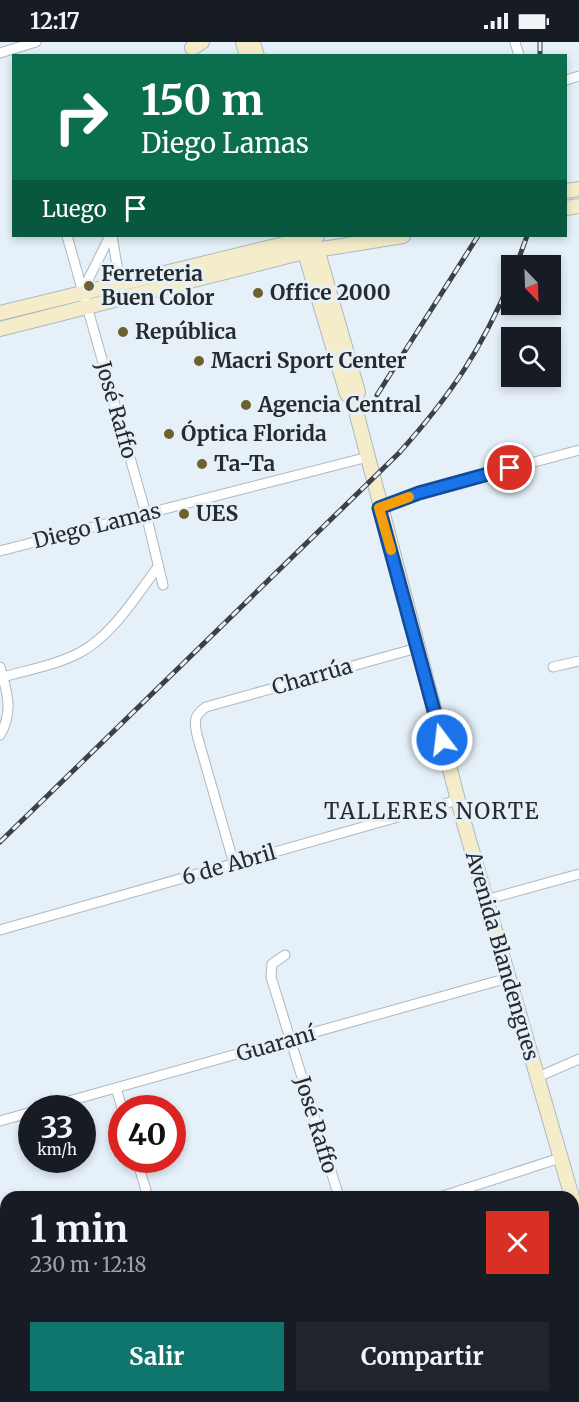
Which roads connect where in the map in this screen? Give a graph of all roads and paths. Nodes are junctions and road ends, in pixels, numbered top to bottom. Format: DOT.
graph roads {
  1 [pos="36,42"];
  2 [pos="19,48"];
  3 [pos="0,53"];
  4 [pos="67,237"];
  5 [pos="110,237"];
  6 [pos="111,237"];
  7 [pos="385,237"];
  8 [pos="309,241"];
  9 [pos="119,283"];
  10 [pos="82,292"];
  11 [pos="126,296"];
  12 [pos="86,307"];
  13 [pos="0,313"];
  14 [pos="0,329"];
  15 [pos="579,450"];
  16 [pos="369,457"];
  17 [pos="379,508"];
  18 [pos="146,514"];
  19 [pos="0,551"];
  20 [pos="158,567"];
  21 [pos="163,585"];
  22 [pos="417,648"];
  23 [pos="579,661"];
  24 [pos="553,667"];
  25 [pos="1,672"];
  26 [pos="0,735"];
  27 [pos="458,800"];
  28 [pos="234,864"];
  29 [pos="579,874"];
  30 [pos="485,900"];
  31 [pos="0,930"];
  32 [pos="285,955"];
  33 [pos="508,978"];
  34 [pos="290,1040"];
  35 [pos="579,1059"];
  36 [pos="538,1077"];
  37 [pos="116,1088"];
  38 [pos="91,1095"];
  39 [pos="118,1095"];
  40 [pos="18,1116"];
  41 [pos="0,1121"];
  42 [pos="560,1158"];
  43 [pos="141,1173"];
  44 [pos="146,1191"];
  45 [pos="337,1191"];
  46 [pos="458,1191"];
  47 [pos="570,1191"];
  1 -- 2 [label="street"];
  2 -- 3 [label="street"];
  4 -- 10 [label="street, José Raffo"];
  5 -- 10 [label="street"];
  6 -- 9 [label="street"];
  7 -- 8 [label="street"];
  8 -- 9 [label="street"];
  8 -- 11 [label="street"];
  8 -- 16 [label="street, Avenida Blandengues"];
  9 -- 10 [label="street"];
  9 -- 11 [label="street"];
  10 -- 12 [label="street, José Raffo"];
  10 -- 13 [label="street"];
  11 -- 12 [label="street"];
  12 -- 14 [label="street"];
  12 -- 18 [label="street, José Raffo"];
  15 -- 17 [label="street"];
  16 -- 17 [label="street, Avenida Blandengues"];
  16 -- 18 [label="street, Diego Lamas"];
  17 -- 22 [label="street, Avenida Blandengues"];
  18 -- 19 [label="street, Diego Lamas"];
  18 -- 20 [label="street, José Raffo"];
  20 -- 21 [label="street, José Raffo"];
  20 -- 25 [label="street"];
  22 -- 27 [label="street, Avenida Blandengues"];
  22 -- 28 [label="street, Charrúa"];
  23 -- 24 [label="street"];
  25 -- 26 [label="street"];
  27 -- 28 [label="street, 6 de Abril"];
  27 -- 30 [label="street, Avenida Blandengues"];
  28 -- 31 [label="street, 6 de Abril"];
  29 -- 30 [label="street"];
  30 -- 33 [label="street, Avenida Blandengues"];
  32 -- 34 [label="street, José Raffo"];
  33 -- 34 [label="street, Guaraní"];
  33 -- 36 [label="street, Avenida Blandengues"];
  34 -- 37 [label="street, Guaraní"];
  34 -- 45 [label="street, José Raffo"];
  35 -- 36 [label="street"];
  36 -- 42 [label="street, Avenida Blandengues"];
  37 -- 38 [label="street, Guaraní"];
  37 -- 39 [label="street"];
  40 -- 41 [label="street"];
  42 -- 46 [label="street"];
  42 -- 47 [label="street, Avenida Blandengues"];
  43 -- 44 [label="street"];
}
